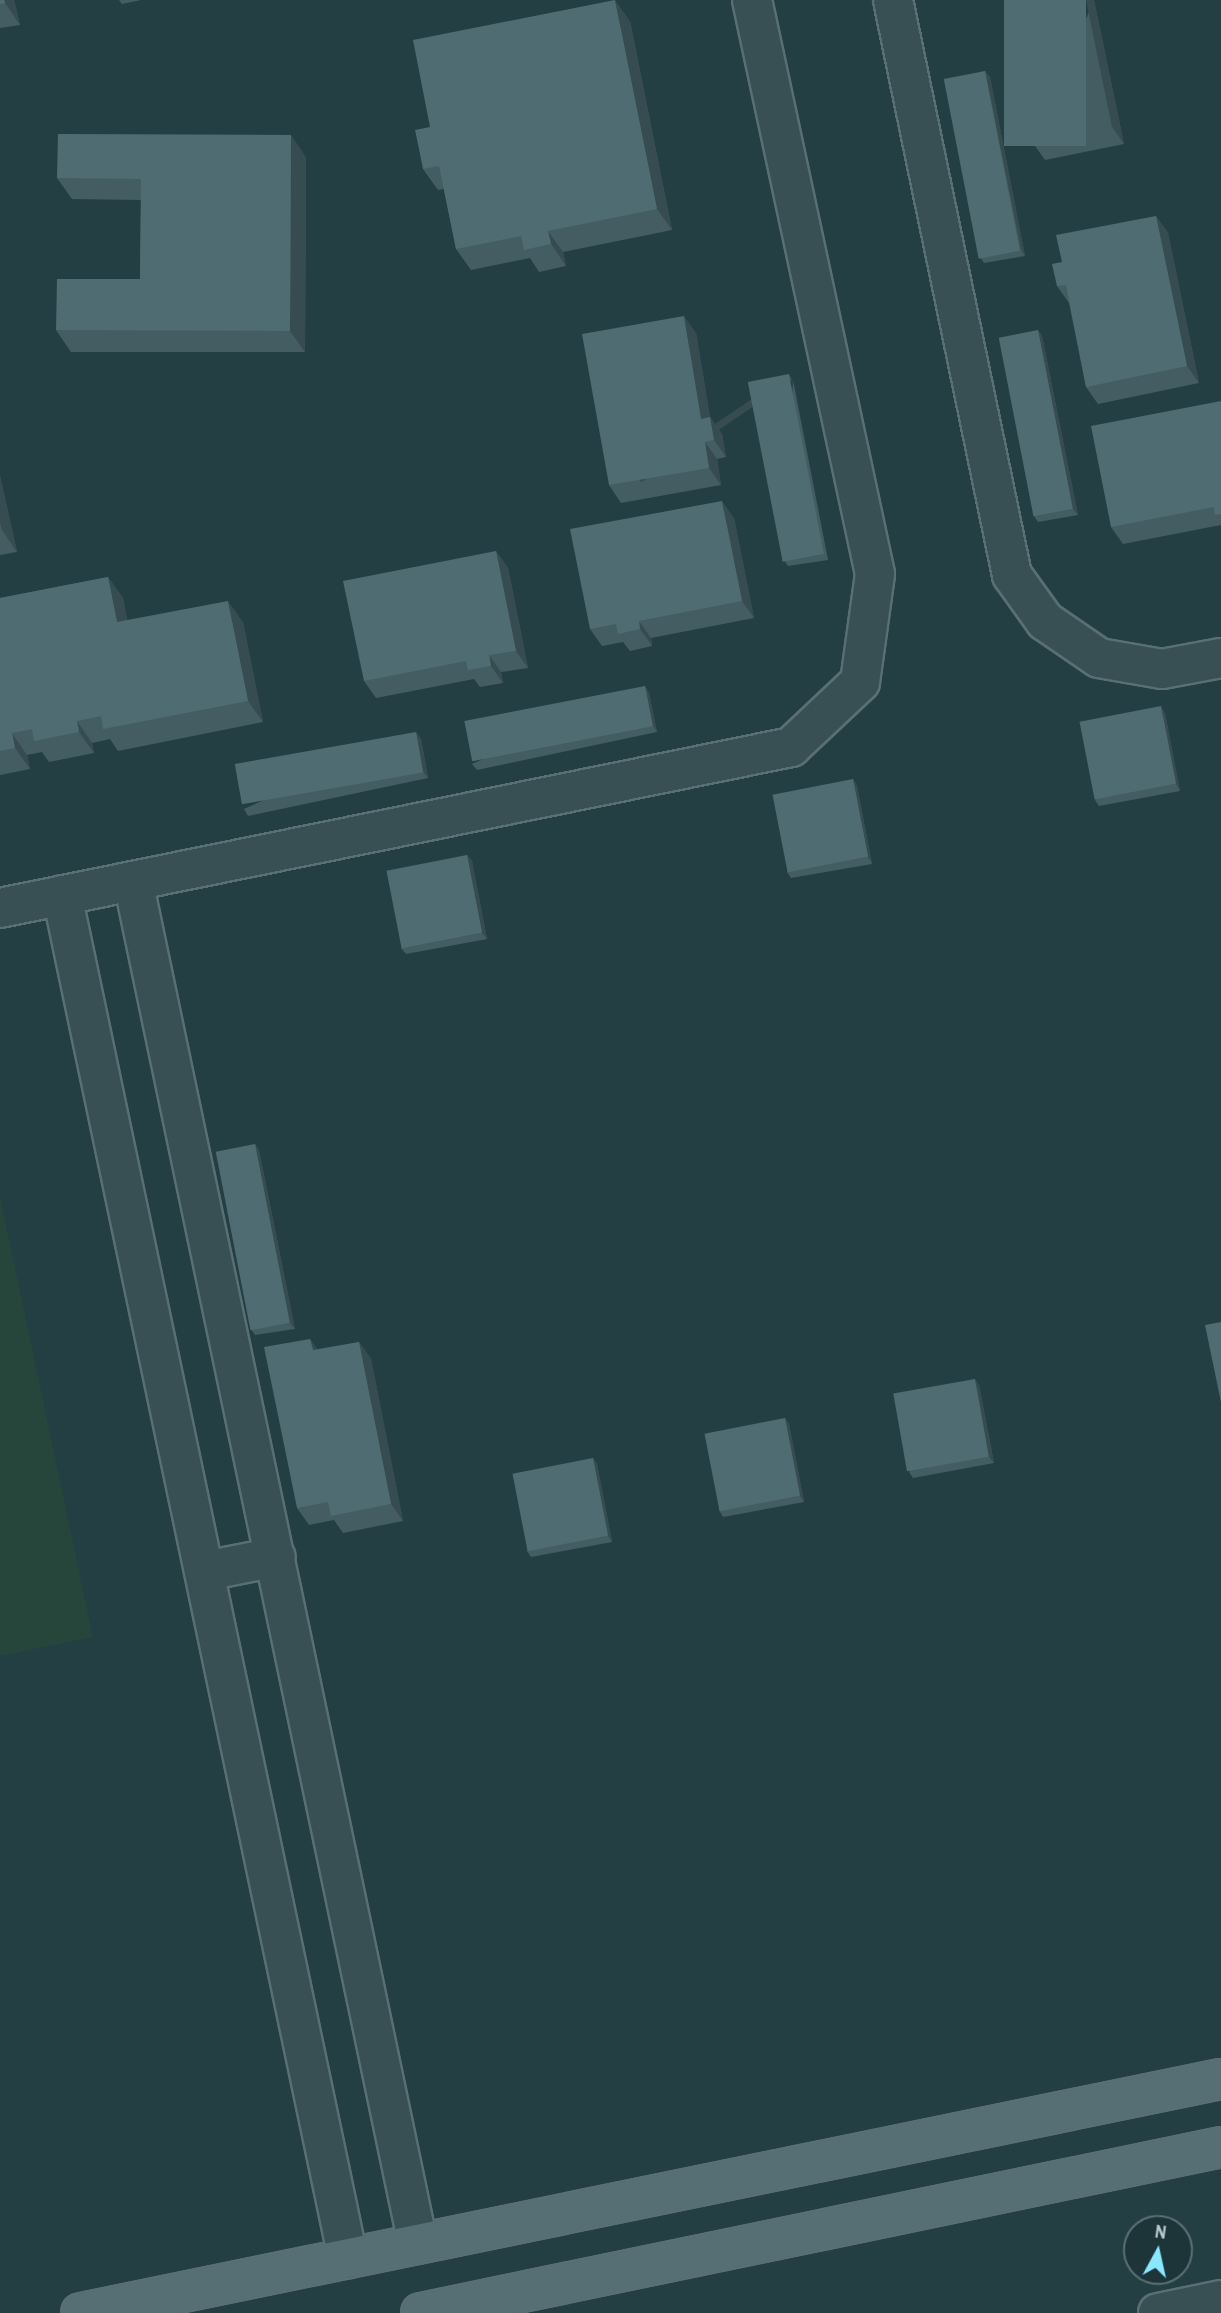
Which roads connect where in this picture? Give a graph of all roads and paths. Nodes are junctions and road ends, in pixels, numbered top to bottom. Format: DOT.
graph roads {
  1 [pos="752,0"];
  2 [pos="893,0"];
  3 [pos="1221,658"];
  4 [pos="133,881"];
  5 [pos="62,895"];
  6 [pos="0,908"];
  7 [pos="276,1557"];
  8 [pos="205,1571"];
  9 [pos="1221,2079"];
  10 [pos="1221,2147"];
  11 [pos="418,2244"];
  12 [pos="348,2258"];
  13 [pos="1221,2300"];
  14 [pos="81,2313"];
  15 [pos="421,2313"];
  16 [pos="1158,2313"];
  1 -- 4 [label="street"];
  2 -- 3 [label="street"];
  4 -- 5 [label="street"];
  4 -- 7 [label="street"];
  5 -- 6 [label="street"];
  5 -- 8 [label="street"];
  7 -- 8 [label="street"];
  7 -- 11 [label="street"];
  8 -- 12 [label="street"];
  9 -- 11 [label="main road"];
  10 -- 15 [label="main road"];
  11 -- 12 [label="main road"];
  12 -- 14 [label="main road"];
  13 -- 16 [label="street"];
}
